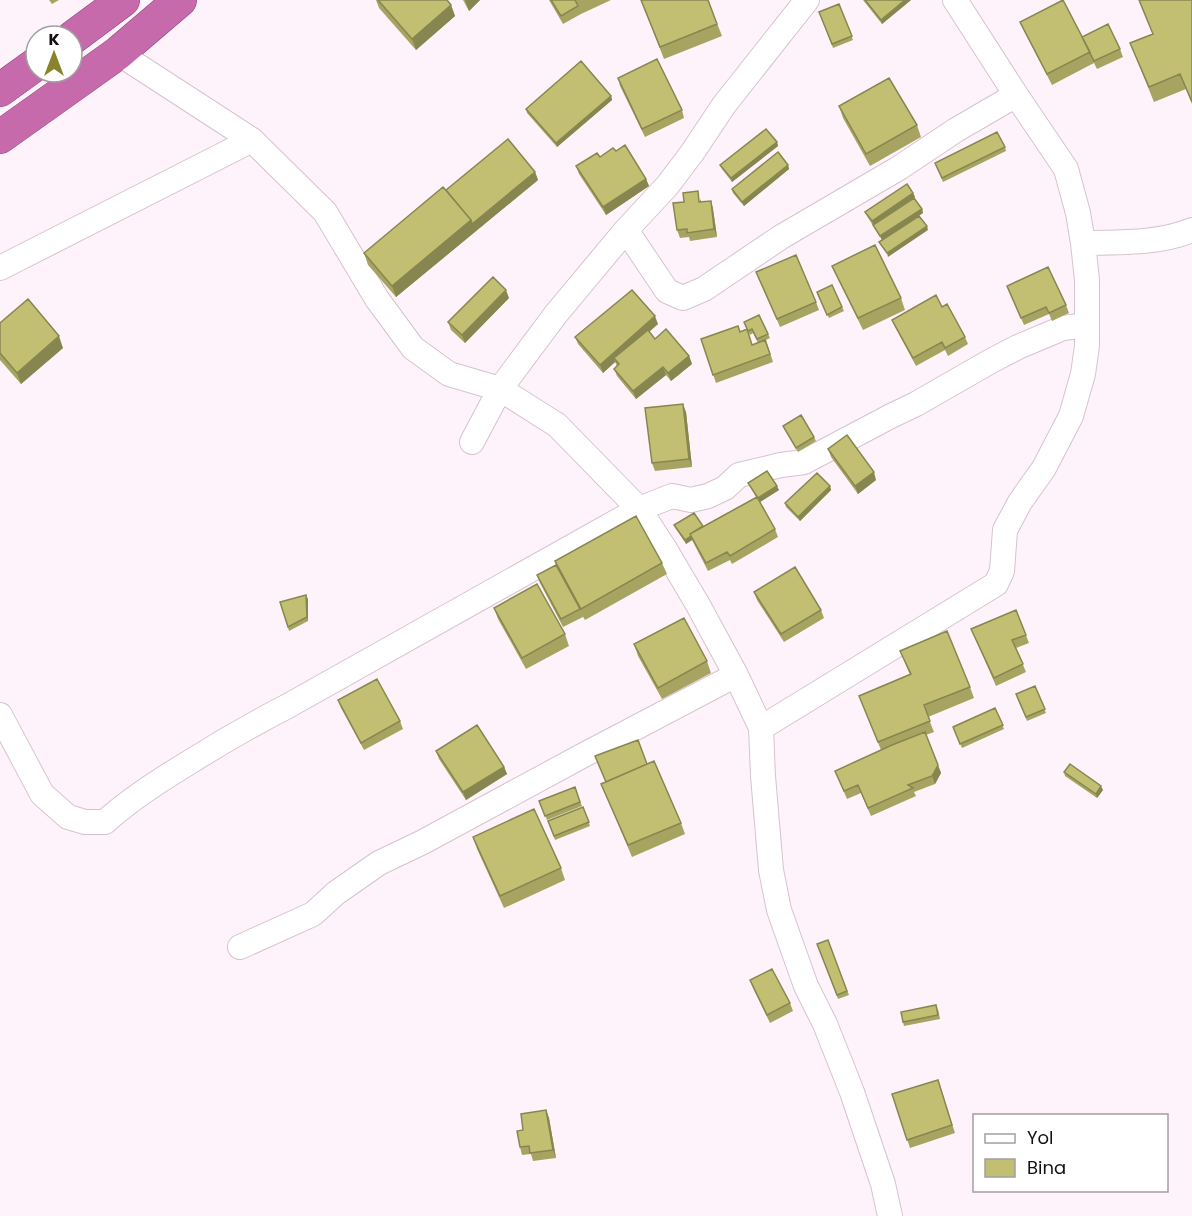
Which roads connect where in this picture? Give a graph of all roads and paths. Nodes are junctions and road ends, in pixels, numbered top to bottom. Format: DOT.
graph roads {
  1 [pos="123,0"];
  2 [pos="180,0"];
  3 [pos="807,0"];
  4 [pos="955,0"];
  5 [pos="84,29"];
  6 [pos="118,53"];
  7 [pos="24,73"];
  8 [pos="0,90"];
  9 [pos="1016,95"];
  10 [pos="0,137"];
  11 [pos="252,140"];
  12 [pos="626,230"];
  13 [pos="1192,230"];
  14 [pos="1083,243"];
  15 [pos="0,268"];
  16 [pos="1087,325"];
  17 [pos="500,389"];
  18 [pos="472,442"];
  19 [pos="639,508"];
  20 [pos="736,675"];
  21 [pos="0,715"];
  22 [pos="761,728"];
  23 [pos="240,946"];
  24 [pos="890,1216"];
  1 -- 5 [label="highway"];
  2 -- 6 [label="highway"];
  3 -- 12 [label="street"];
  4 -- 9 [label="street"];
  6 -- 10 [label="highway"];
  6 -- 11 [label="street"];
  7 -- 8 [label="highway"];
  9 -- 12 [label="street"];
  9 -- 14 [label="street"];
  11 -- 15 [label="street"];
  11 -- 17 [label="street"];
  12 -- 17 [label="street"];
  13 -- 14 [label="street"];
  14 -- 16 [label="street"];
  16 -- 19 [label="street"];
  16 -- 22 [label="street"];
  17 -- 18 [label="street"];
  17 -- 19 [label="street"];
  19 -- 20 [label="street"];
  19 -- 21 [label="street"];
  20 -- 22 [label="street"];
  20 -- 23 [label="street"];
  22 -- 24 [label="street"];
}
